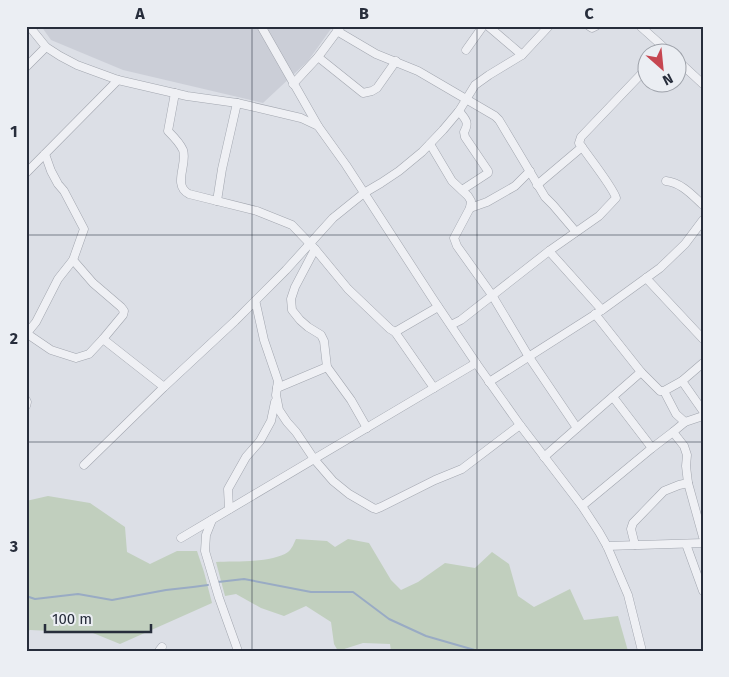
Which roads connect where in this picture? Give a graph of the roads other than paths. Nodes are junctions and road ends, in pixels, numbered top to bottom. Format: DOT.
graph roads {
  1 [pos="29,26"];
  2 [pos="261,26"];
  3 [pos="483,26"];
  4 [pos="488,26"];
  5 [pos="548,26"];
  6 [pos="589,26"];
  7 [pos="596,26"];
  8 [pos="640,26"];
  9 [pos="339,29"];
  10 [pos="657,42"];
  11 [pos="46,47"];
  12 [pos="466,50"];
  13 [pos="522,55"];
  14 [pos="318,57"];
  15 [pos="396,61"];
  16 [pos="26,67"];
  17 [pos="686,68"];
  18 [pos="636,79"];
  19 [pos="118,80"];
  20 [pos="293,84"];
  21 [pos="703,84"];
  22 [pos="175,93"];
  23 [pos="466,99"];
  24 [pos="237,103"];
  25 [pos="459,111"];
  26 [pos="318,126"];
  27 [pos="430,144"];
  28 [pos="582,147"];
  29 [pos="46,154"];
  30 [pos="530,171"];
  31 [pos="26,173"];
  32 [pos="666,181"];
  33 [pos="537,185"];
  34 [pos="462,190"];
  35 [pos="364,193"];
  36 [pos="217,201"];
  37 [pos="703,205"];
  38 [pos="470,208"];
  39 [pos="703,220"];
  40 [pos="576,232"];
  41 [pos="312,246"];
  42 [pos="549,251"];
  43 [pos="73,260"];
  44 [pos="646,278"];
  45 [pos="492,295"];
  46 [pos="254,301"];
  47 [pos="438,307"];
  48 [pos="599,312"];
  49 [pos="451,325"];
  50 [pos="395,332"];
  51 [pos="26,334"];
  52 [pos="103,339"];
  53 [pos="703,339"];
  54 [pos="529,357"];
  55 [pos="476,363"];
  56 [pos="703,363"];
  57 [pos="327,366"];
  58 [pos="641,372"];
  59 [pos="682,381"];
  60 [pos="489,382"];
  61 [pos="164,387"];
  62 [pos="277,388"];
  63 [pos="434,388"];
  64 [pos="664,391"];
  65 [pos="613,397"];
  66 [pos="26,400"];
  67 [pos="276,400"];
  68 [pos="26,406"];
  69 [pos="703,411"];
  70 [pos="703,416"];
  71 [pos="685,422"];
  72 [pos="520,425"];
  73 [pos="367,428"];
  74 [pos="577,428"];
  75 [pos="673,432"];
  76 [pos="652,448"];
  77 [pos="544,457"];
  78 [pos="314,459"];
  79 [pos="84,465"];
  80 [pos="688,483"];
  81 [pos="582,506"];
  82 [pos="229,509"];
  83 [pos="212,520"];
  84 [pos="703,537"];
  85 [pos="181,538"];
  86 [pos="703,543"];
  87 [pos="686,544"];
  88 [pos="635,545"];
  89 [pos="607,546"];
  90 [pos="703,591"];
  91 [pos="238,651"];
  92 [pos="642,651"];
  1 -- 11 [label="street"];
  2 -- 20 [label="street"];
  3 -- 12 [label="street"];
  4 -- 13 [label="street"];
  5 -- 13 [label="street"];
  6 -- 7 [label="street"];
  8 -- 10 [label="street"];
  9 -- 14 [label="street"];
  9 -- 15 [label="street"];
  11 -- 16 [label="street"];
  11 -- 19 [label="street"];
  13 -- 23 [label="street"];
  14 -- 15 [label="street"];
  14 -- 20 [label="street"];
  15 -- 23 [label="street"];
  17 -- 21 [label="street"];
  18 -- 28 [label="street"];
  19 -- 22 [label="street"];
  19 -- 29 [label="street"];
  20 -- 26 [label="street"];
  22 -- 24 [label="street"];
  22 -- 36 [label="street"];
  23 -- 25 [label="street"];
  23 -- 30 [label="street"];
  24 -- 26 [label="street"];
  24 -- 36 [label="street"];
  25 -- 27 [label="street"];
  25 -- 34 [label="street"];
  26 -- 35 [label="street"];
  27 -- 34 [label="street"];
  27 -- 35 [label="street"];
  28 -- 33 [label="street"];
  28 -- 40 [label="street"];
  29 -- 31 [label="street"];
  29 -- 43 [label="street"];
  30 -- 33 [label="street"];
  30 -- 38 [label="street"];
  32 -- 37 [label="street"];
  33 -- 40 [label="street"];
  34 -- 38 [label="street"];
  35 -- 41 [label="street"];
  35 -- 47 [label="street"];
  36 -- 41 [label="street"];
  38 -- 45 [label="street"];
  39 -- 44 [label="street"];
  40 -- 42 [label="street"];
  41 -- 46 [label="street"];
  41 -- 50 [label="street"];
  41 -- 57 [label="street"];
  42 -- 45 [label="street"];
  42 -- 48 [label="street"];
  43 -- 51 [label="street"];
  43 -- 52 [label="street"];
  44 -- 48 [label="street"];
  44 -- 53 [label="street"];
  45 -- 49 [label="street"];
  45 -- 54 [label="street"];
  46 -- 61 [label="street"];
  46 -- 62 [label="street"];
  47 -- 49 [label="street"];
  47 -- 50 [label="street"];
  48 -- 54 [label="street"];
  48 -- 58 [label="street"];
  49 -- 55 [label="street"];
  50 -- 63 [label="street"];
  51 -- 52 [label="street"];
  52 -- 61 [label="street"];
  54 -- 60 [label="street"];
  54 -- 74 [label="street"];
  55 -- 60 [label="street"];
  55 -- 63 [label="street"];
  56 -- 59 [label="street"];
  57 -- 62 [label="street"];
  57 -- 73 [label="street"];
  58 -- 64 [label="street"];
  58 -- 65 [label="street"];
  59 -- 64 [label="street"];
  59 -- 69 [label="street"];
  60 -- 72 [label="street"];
  61 -- 79 [label="street"];
  62 -- 67 [label="street"];
  63 -- 73 [label="street"];
  64 -- 71 [label="street"];
  65 -- 74 [label="street"];
  65 -- 76 [label="street"];
  66 -- 68 [label="street"];
  67 -- 78 [label="street"];
  67 -- 82 [label="street"];
  70 -- 71 [label="street"];
  71 -- 75 [label="street"];
  72 -- 77 [label="street"];
  72 -- 78 [label="street"];
  73 -- 78 [label="street"];
  74 -- 77 [label="street"];
  75 -- 76 [label="street"];
  75 -- 80 [label="street"];
  76 -- 81 [label="street"];
  77 -- 81 [label="street"];
  78 -- 82 [label="street"];
  80 -- 84 [label="street"];
  80 -- 88 [label="street"];
  81 -- 89 [label="street"];
  82 -- 83 [label="street"];
  83 -- 85 [label="street"];
  83 -- 91 [label="street"];
  86 -- 87 [label="street"];
  87 -- 88 [label="street"];
  87 -- 90 [label="street"];
  88 -- 89 [label="street"];
  89 -- 92 [label="street"];
}
